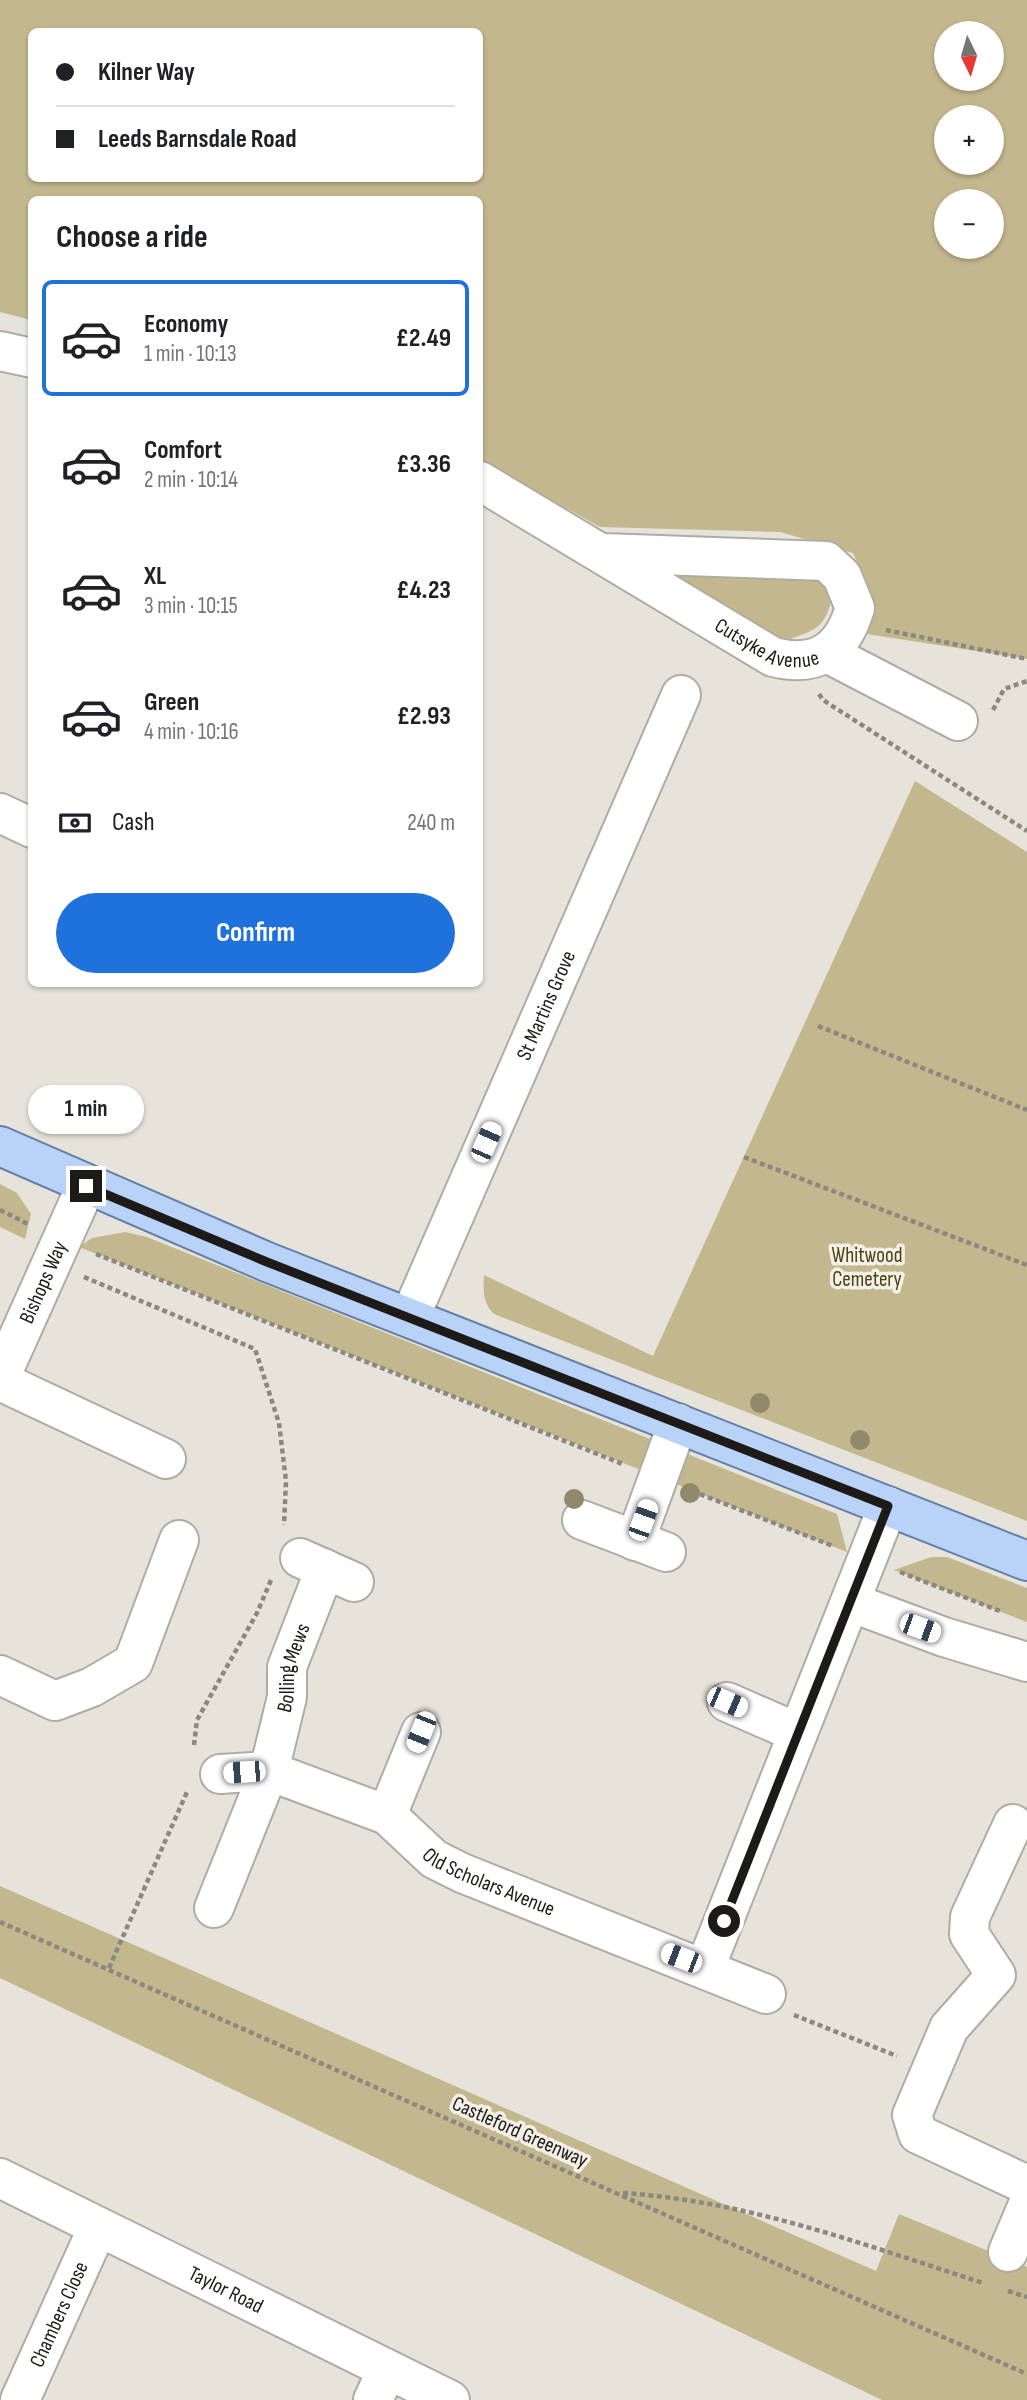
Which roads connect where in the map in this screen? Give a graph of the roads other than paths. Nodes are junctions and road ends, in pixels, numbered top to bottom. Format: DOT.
graph roads {
  1 [pos="0,351"];
  2 [pos="28,357"];
  3 [pos="483,483"];
  4 [pos="604,553"];
  5 [pos="811,658"];
  6 [pos="681,695"];
  7 [pos="958,721"];
  8 [pos="0,814"];
  9 [pos="28,826"];
  10 [pos="0,1146"];
  11 [pos="86,1186"];
  12 [pos="410,1317"];
  13 [pos="0,1380"];
  14 [pos="678,1423"];
  15 [pos="166,1459"];
  16 [pos="888,1506"];
  17 [pos="582,1520"];
  18 [pos="179,1539"];
  19 [pos="1027,1561"];
  20 [pos="326,1570"];
  21 [pos="850,1602"];
  22 [pos="1027,1662"];
  23 [pos="0,1675"];
  24 [pos="727,1702"];
  25 [pos="421,1732"];
  26 [pos="798,1733"];
  27 [pos="269,1771"];
  28 [pos="220,1774"];
  29 [pos="387,1815"];
  30 [pos="1013,1824"];
  31 [pos="214,1908"];
  32 [pos="705,1968"];
  33 [pos="1012,1981"];
  34 [pos="776,2003"];
  35 [pos="0,2178"];
  36 [pos="1027,2185"];
  37 [pos="1027,2207"];
  38 [pos="98,2227"];
  39 [pos="1008,2252"];
  40 [pos="380,2385"];
  41 [pos="20,2400"];
  42 [pos="450,2400"];
  1 -- 2 [label="street"];
  3 -- 4 [label="street, Cutsyke Avenue"];
  4 -- 5 [label="street, Cutsyke Avenue"];
  4 -- 5 [label="street, Cutsyke Avenue"];
  5 -- 7 [label="street"];
  6 -- 12 [label="street, St Martins Grove"];
  8 -- 9 [label="street"];
  10 -- 11 [label="main road"];
  11 -- 12 [label="main road"];
  11 -- 13 [label="street, Bishops Way"];
  12 -- 14 [label="main road"];
  13 -- 15 [label="street"];
  14 -- 16 [label="main road"];
  14 -- 17 [label="street"];
  16 -- 19 [label="main road"];
  16 -- 21 [label="street"];
  18 -- 23 [label="street"];
  20 -- 27 [label="street, Bolling Mews"];
  21 -- 22 [label="street"];
  21 -- 26 [label="street"];
  24 -- 26 [label="street"];
  25 -- 29 [label="street"];
  26 -- 32 [label="street"];
  27 -- 28 [label="street, Old Scholars Avenue"];
  27 -- 29 [label="street, Old Scholars Avenue"];
  27 -- 31 [label="street, Bolling Mews"];
  29 -- 32 [label="street, Old Scholars Avenue"];
  30 -- 33 [label="street"];
  32 -- 34 [label="street, Old Scholars Avenue"];
  33 -- 36 [label="street"];
  35 -- 38 [label="street, Taylor Road"];
  37 -- 39 [label="street"];
  38 -- 40 [label="street, Taylor Road"];
  38 -- 41 [label="street, Chambers Close"];
  40 -- 42 [label="street, Taylor Road"];
}
